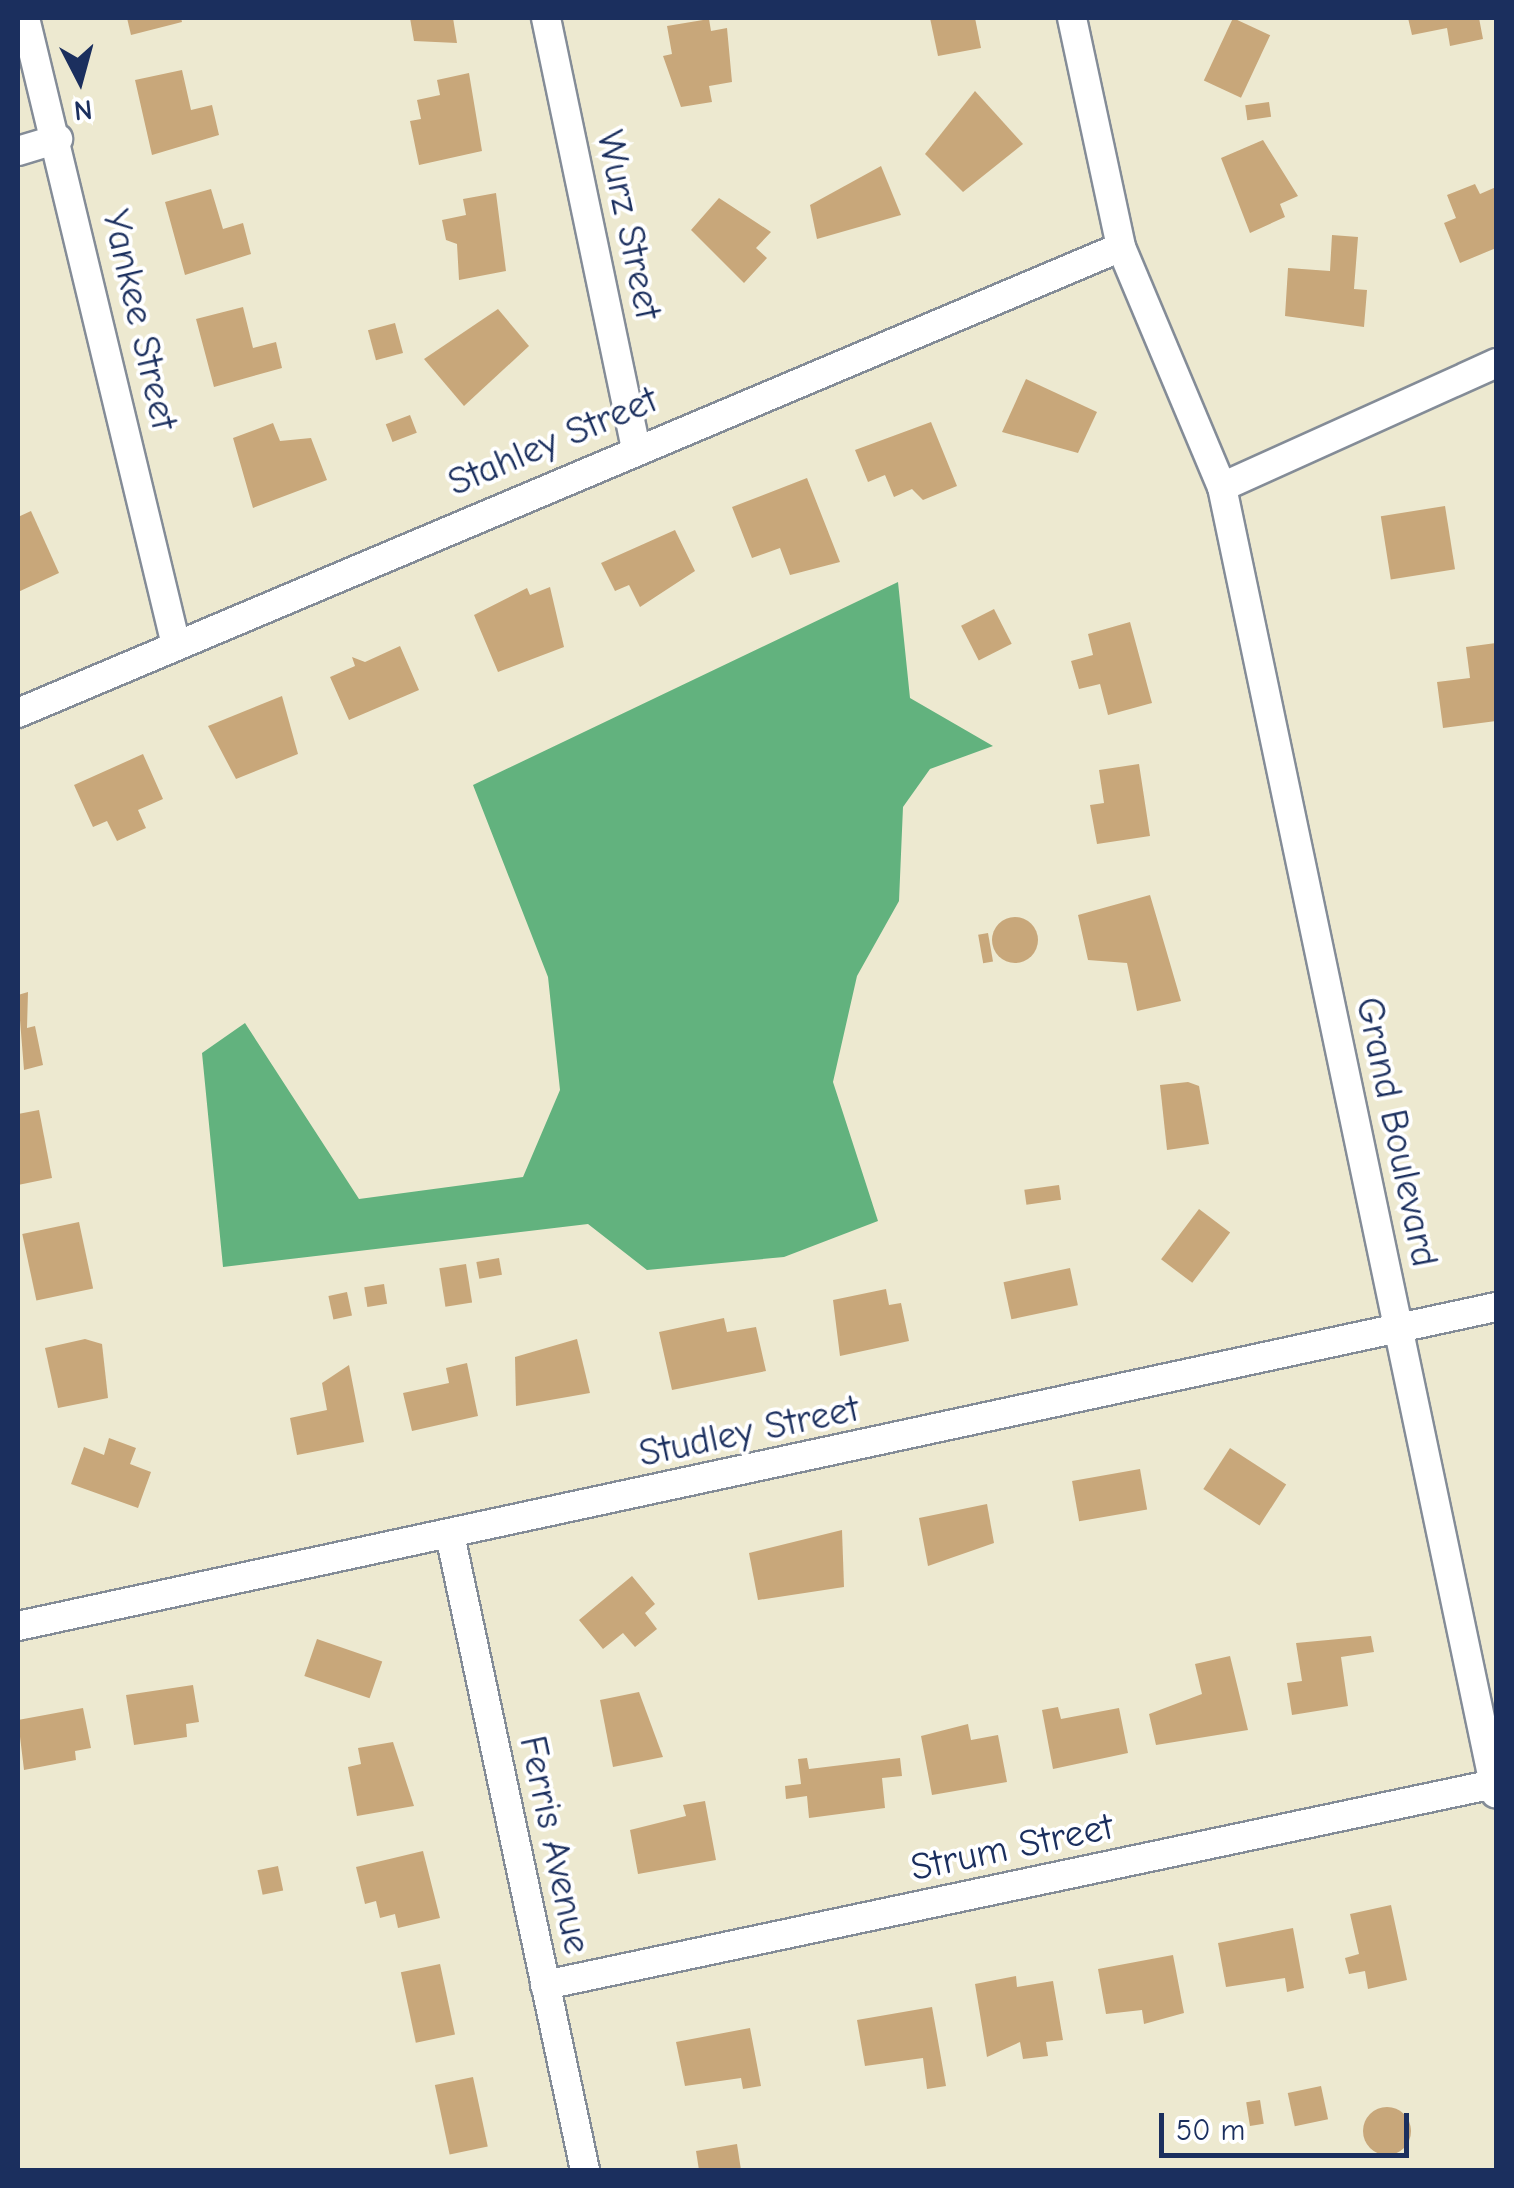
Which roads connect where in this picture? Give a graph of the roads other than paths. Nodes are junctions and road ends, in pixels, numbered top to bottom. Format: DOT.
graph roads {
  1 [pos="24,18"];
  2 [pos="546,18"];
  3 [pos="1072,18"];
  4 [pos="58,139"];
  5 [pos="18,150"];
  6 [pos="1121,247"];
  7 [pos="1496,363"];
  8 [pos="636,448"];
  9 [pos="1222,486"];
  10 [pos="175,641"];
  11 [pos="18,714"];
  12 [pos="1496,1307"];
  13 [pos="1399,1329"];
  14 [pos="450,1535"];
  15 [pos="18,1626"];
  16 [pos="1495,1789"];
  17 [pos="546,1985"];
  18 [pos="585,2170"];
  1 -- 4 [label="street, Yankee Street"];
  2 -- 8 [label="street, Wurz Street"];
  3 -- 6 [label="street"];
  4 -- 5 [label="street"];
  4 -- 10 [label="street, Yankee Street"];
  6 -- 8 [label="street, Stahley Street"];
  6 -- 9 [label="street, Grand Boulevard"];
  7 -- 9 [label="street"];
  8 -- 10 [label="street, Stahley Street"];
  9 -- 13 [label="street, Grand Boulevard"];
  10 -- 11 [label="street, Stahley Street"];
  12 -- 13 [label="street, Studley Street"];
  13 -- 14 [label="street, Studley Street"];
  13 -- 16 [label="street, Grand Boulevard"];
  14 -- 15 [label="street, Studley Street"];
  14 -- 17 [label="street, Ferris Avenue"];
  16 -- 17 [label="street, Strum Street"];
  17 -- 18 [label="street, Ferris Avenue"];
}
